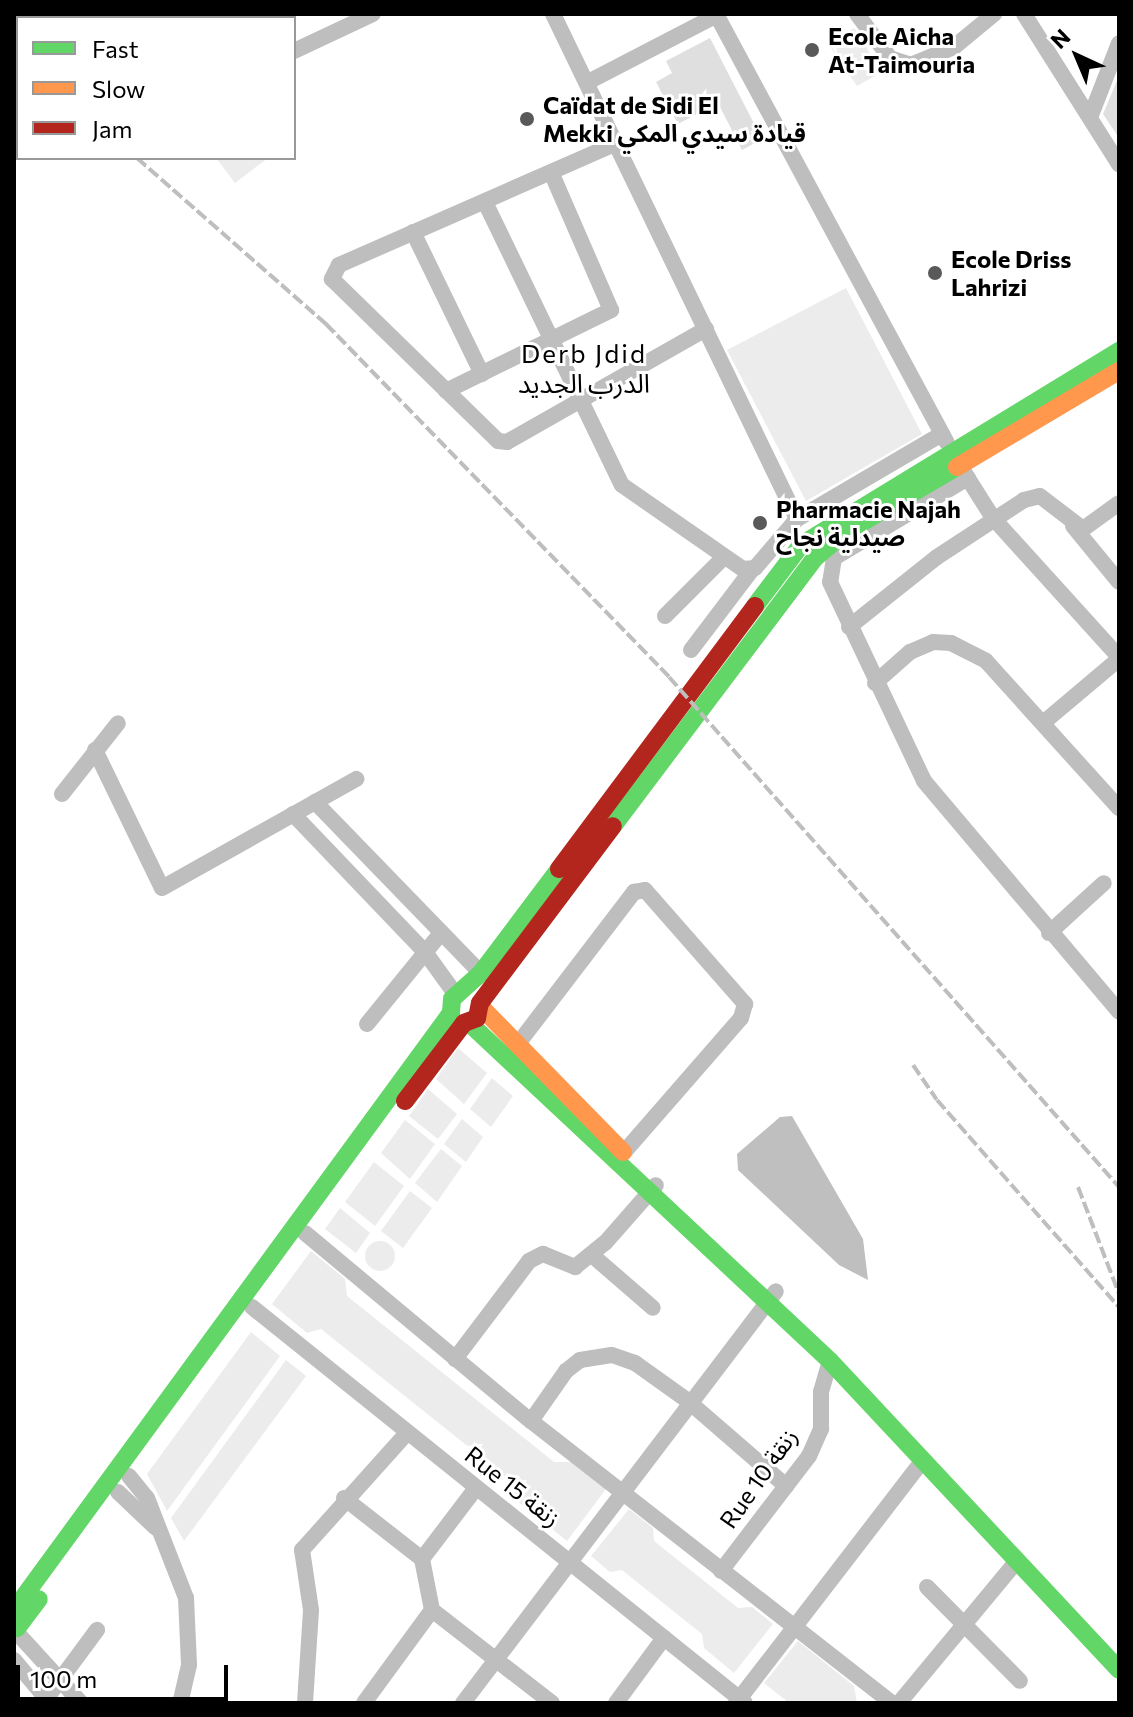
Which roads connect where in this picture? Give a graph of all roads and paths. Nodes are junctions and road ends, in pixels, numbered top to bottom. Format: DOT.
graph roads {
  1 [pos="373,14"];
  2 [pos="553,14"];
  3 [pos="857,14"];
  4 [pos="994,14"];
  5 [pos="1024,14"];
  6 [pos="717,15"];
  7 [pos="1119,43"];
  8 [pos="296,50"];
  9 [pos="588,82"];
  10 [pos="1091,115"];
  11 [pos="617,143"];
  12 [pos="1119,164"];
  13 [pos="551,172"];
  14 [pos="485,202"];
  15 [pos="413,232"];
  16 [pos="706,329"];
  17 [pos="551,340"];
  18 [pos="1119,351"];
  19 [pos="1119,371"];
  20 [pos="482,374"];
  21 [pos="446,391"];
  22 [pos="579,400"];
  23 [pos="955,456"];
  24 [pos="1119,503"];
  25 [pos="993,518"];
  26 [pos="797,519"];
  27 [pos="1073,526"];
  28 [pos="724,557"];
  29 [pos="751,571"];
  30 [pos="1119,582"];
  31 [pos="665,616"];
  32 [pos="849,627"];
  33 [pos="691,650"];
  34 [pos="1119,658"];
  35 [pos="875,683"];
  36 [pos="118,723"];
  37 [pos="1043,723"];
  38 [pos="95,750"];
  39 [pos="356,779"];
  40 [pos="62,794"];
  41 [pos="315,802"];
  42 [pos="1119,808"];
  43 [pos="293,814"];
  44 [pos="1104,883"];
  45 [pos="441,933"];
  46 [pos="1049,933"];
  47 [pos="425,952"];
  48 [pos="481,973"];
  49 [pos="481,1005"];
  50 [pos="461,1009"];
  51 [pos="1119,1012"];
  52 [pos="367,1024"];
  53 [pos="521,1041"];
  54 [pos="505,1059"];
  55 [pos="624,1152"];
  56 [pos="652,1189"];
  57 [pos="305,1233"];
  58 [pos="593,1256"];
  59 [pos="770,1296"];
  60 [pos="252,1307"];
  61 [pos="653,1308"];
  62 [pos="455,1359"];
  63 [pos="830,1361"];
  64 [pos="688,1401"];
  65 [pos="881,1413"];
  66 [pos="531,1421"];
  67 [pos="407,1433"];
  68 [pos="921,1463"];
  69 [pos="129,1476"];
  70 [pos="786,1486"];
  71 [pos="476,1488"];
  72 [pos="622,1491"];
  73 [pos="118,1492"];
  74 [pos="344,1498"];
  75 [pos="163,1534"];
  76 [pos="422,1559"];
  77 [pos="570,1562"];
  78 [pos="1016,1562"];
  79 [pos="721,1571"];
  80 [pos="927,1587"];
  81 [pos="432,1610"];
  82 [pos="964,1626"];
  83 [pos="794,1627"];
  84 [pos="16,1629"];
  85 [pos="97,1630"];
  86 [pos="664,1638"];
  87 [pos="496,1658"];
  88 [pos="14,1660"];
  89 [pos="1119,1670"];
  90 [pos="60,1681"];
  91 [pos="1020,1681"];
  92 [pos="740,1701"];
  93 [pos="47,1702"];
  94 [pos="81,1703"];
  95 [pos="180,1703"];
  96 [pos="305,1703"];
  97 [pos="364,1703"];
  98 [pos="463,1703"];
  99 [pos="552,1703"];
  100 [pos="616,1703"];
  101 [pos="892,1703"];
  102 [pos="899,1703"];
  1 -- 8 [label="street"];
  2 -- 9 [label="street"];
  3 -- 4 [label="street"];
  5 -- 10 [label="street"];
  6 -- 9 [label="street"];
  6 -- 23 [label="street"];
  7 -- 10 [label="street"];
  9 -- 11 [label="street"];
  10 -- 12 [label="street"];
  11 -- 13 [label="street"];
  11 -- 16 [label="street"];
  13 -- 14 [label="street"];
  13 -- 17 [label="street"];
  14 -- 15 [label="street"];
  14 -- 17 [label="street"];
  15 -- 20 [label="street"];
  15 -- 21 [label="street"];
  16 -- 22 [label="street"];
  16 -- 26 [label="street"];
  17 -- 20 [label="street"];
  17 -- 22 [label="street"];
  18 -- 23 [label="main road"];
  19 -- 23 [label="main road"];
  20 -- 21 [label="street"];
  21 -- 22 [label="street"];
  22 -- 28 [label="street"];
  23 -- 25 [label="street"];
  23 -- 26 [label="street"];
  23 -- 32 [label="street"];
  23 -- 48 [label="main road"];
  23 -- 49 [label="main road"];
  24 -- 27 [label="street"];
  25 -- 27 [label="street"];
  25 -- 32 [label="street"];
  25 -- 34 [label="street"];
  26 -- 29 [label="street"];
  27 -- 30 [label="street"];
  28 -- 29 [label="street"];
  28 -- 31 [label="street"];
  29 -- 33 [label="street"];
  32 -- 35 [label="street"];
  34 -- 37 [label="street"];
  35 -- 37 [label="street"];
  35 -- 46 [label="street"];
  36 -- 38 [label="street"];
  37 -- 42 [label="street"];
  38 -- 40 [label="street"];
  38 -- 43 [label="street"];
  39 -- 41 [label="street"];
  41 -- 43 [label="street"];
  41 -- 45 [label="street"];
  43 -- 47 [label="street"];
  44 -- 46 [label="street"];
  45 -- 47 [label="street"];
  45 -- 48 [label="street"];
  46 -- 51 [label="street"];
  47 -- 50 [label="street"];
  47 -- 52 [label="street"];
  48 -- 50 [label="main road"];
  49 -- 50 [label="main road"];
  49 -- 53 [label="main road"];
  50 -- 54 [label="main road"];
  50 -- 57 [label="main road"];
  50 -- 84 [label="main road"];
  53 -- 54 [label="street"];
  53 -- 55 [label="main road"];
  53 -- 55 [label="street"];
  54 -- 56 [label="main road"];
  55 -- 56 [label="main road"];
  56 -- 58 [label="street"];
  56 -- 59 [label="main road"];
  57 -- 60 [label="main road"];
  57 -- 62 [label="street"];
  58 -- 61 [label="street"];
  58 -- 62 [label="street"];
  59 -- 63 [label="main road"];
  59 -- 64 [label="street"];
  59 -- 65 [label="main road"];
  60 -- 67 [label="street, Rue 15 زنقة"];
  60 -- 69 [label="main road"];
  62 -- 66 [label="street"];
  63 -- 65 [label="main road"];
  63 -- 70 [label="street, Rue 10 زنقة"];
  64 -- 66 [label="street"];
  64 -- 70 [label="street"];
  64 -- 72 [label="street"];
  65 -- 68 [label="main road"];
  66 -- 72 [label="street"];
  67 -- 71 [label="street, Rue 15 زنقة"];
  67 -- 74 [label="street"];
  68 -- 78 [label="main road"];
  68 -- 83 [label="street"];
  69 -- 73 [label="main road"];
  69 -- 75 [label="street"];
  70 -- 79 [label="street, Rue 10 زنقة"];
  71 -- 76 [label="street"];
  71 -- 77 [label="street, Rue 15 زنقة"];
  72 -- 77 [label="street"];
  72 -- 79 [label="street"];
  73 -- 75 [label="street"];
  73 -- 84 [label="main road"];
  74 -- 76 [label="street"];
  74 -- 96 [label="street"];
  75 -- 95 [label="street"];
  76 -- 81 [label="street"];
  77 -- 86 [label="street, Rue 15 زنقة"];
  77 -- 87 [label="street"];
  78 -- 82 [label="street"];
  78 -- 89 [label="main road"];
  79 -- 83 [label="street"];
  80 -- 82 [label="street"];
  81 -- 87 [label="street"];
  81 -- 97 [label="street"];
  82 -- 91 [label="street"];
  82 -- 102 [label="street"];
  83 -- 92 [label="street"];
  83 -- 101 [label="street"];
  84 -- 90 [label="street"];
  85 -- 90 [label="street"];
  86 -- 92 [label="street, Rue 15 زنقة"];
  86 -- 100 [label="street"];
  87 -- 98 [label="street"];
  87 -- 99 [label="street"];
  88 -- 93 [label="street"];
  90 -- 93 [label="street"];
  90 -- 94 [label="street"];
}
